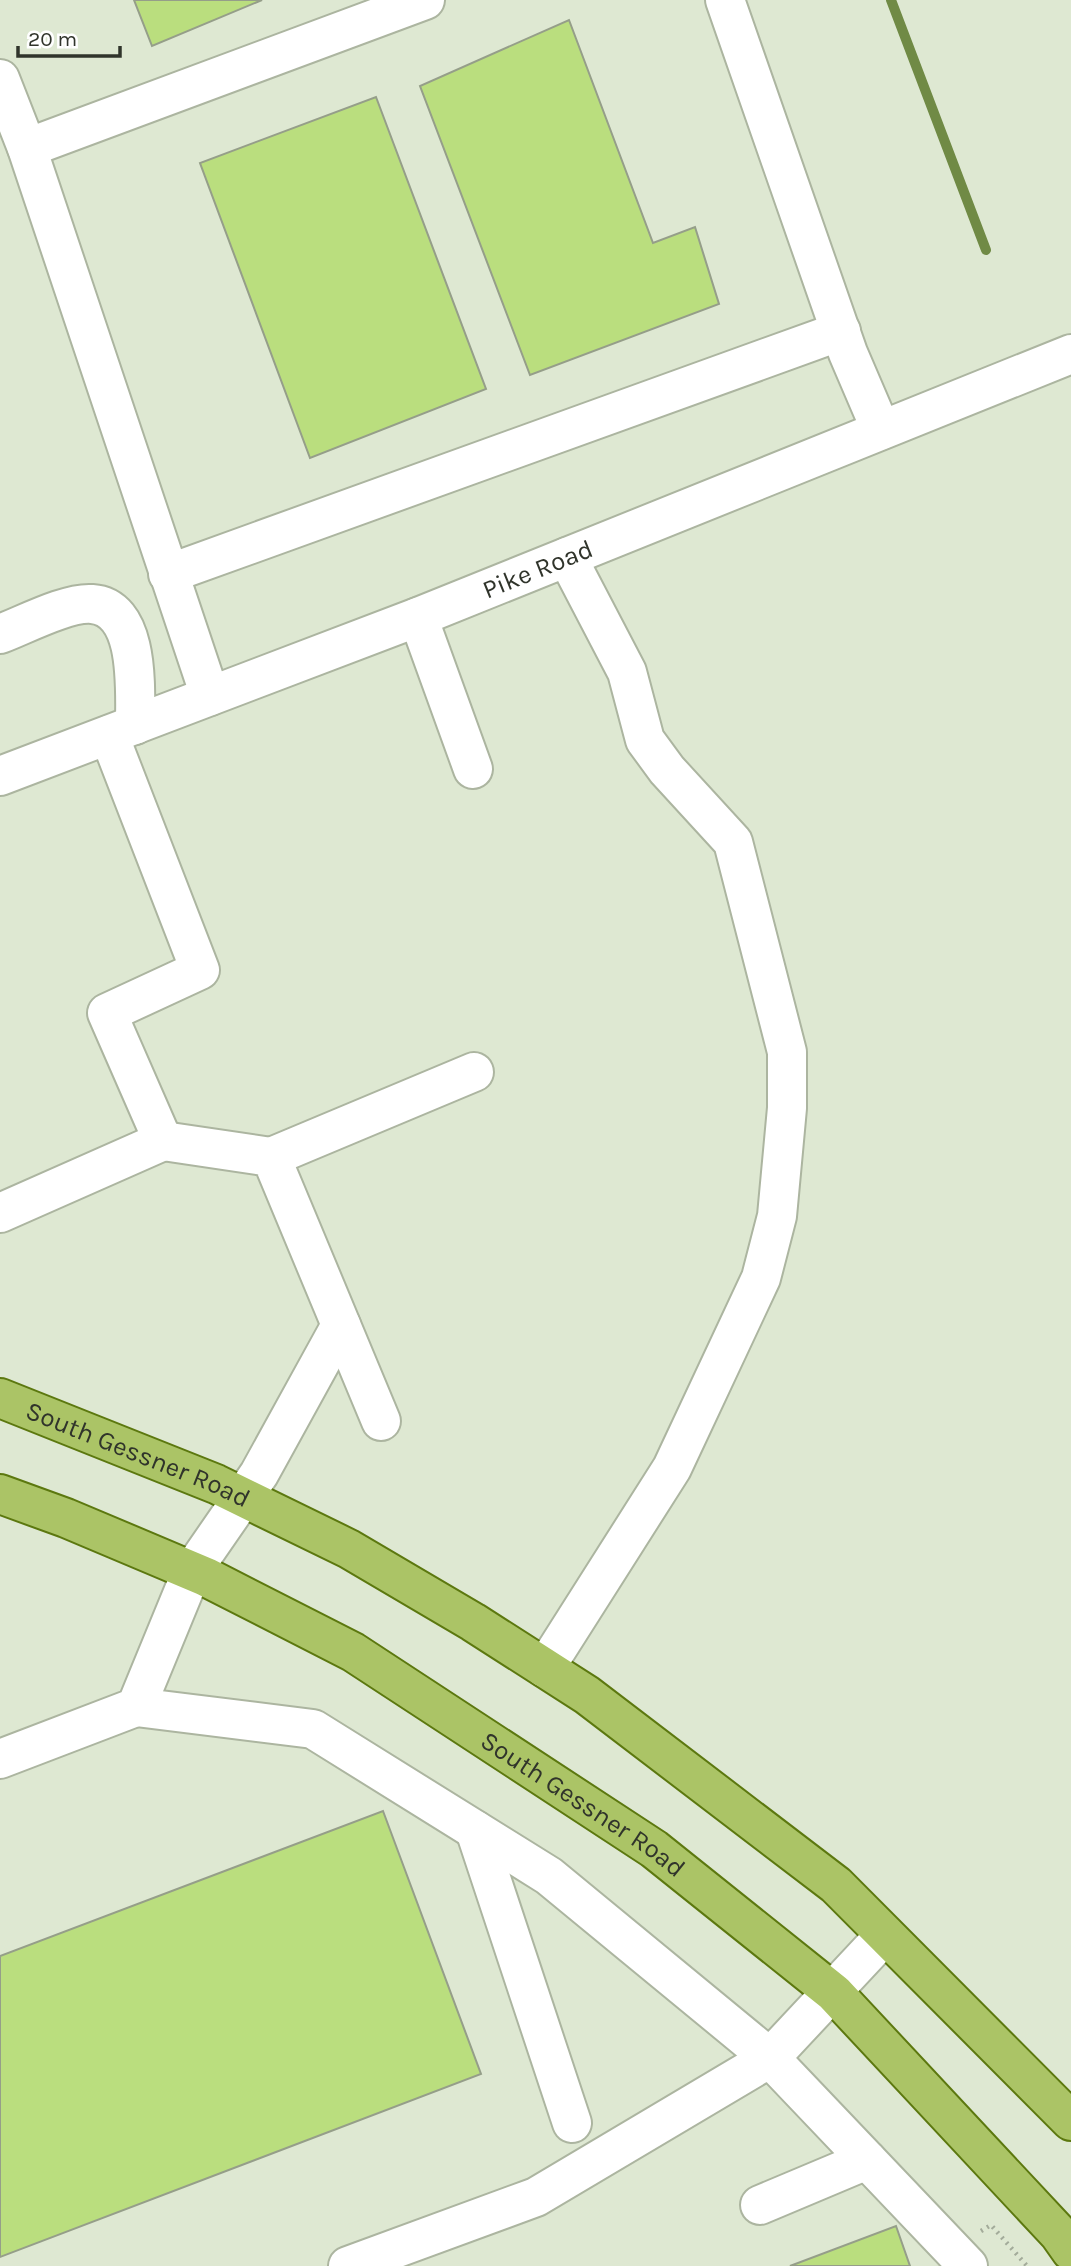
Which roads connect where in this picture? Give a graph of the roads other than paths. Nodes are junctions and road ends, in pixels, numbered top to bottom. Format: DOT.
graph roads {
  1 [pos="425,0"];
  2 [pos="725,0"];
  3 [pos="0,79"];
  4 [pos="27,148"];
  5 [pos="841,331"];
  6 [pos="1071,354"];
  7 [pos="881,430"];
  8 [pos="567,557"];
  9 [pos="168,573"];
  10 [pos="418,617"];
  11 [pos="0,634"];
  12 [pos="210,696"];
  13 [pos="122,730"];
  14 [pos="473,769"];
  15 [pos="0,776"];
  16 [pos="474,1072"];
  17 [pos="163,1141"];
  18 [pos="271,1157"];
  19 [pos="0,1213"];
  20 [pos="341,1325"];
  21 [pos="0,1398"];
  22 [pos="381,1421"];
  23 [pos="0,1494"];
  24 [pos="244,1497"];
  25 [pos="192,1571"];
  26 [pos="545,1668"];
  27 [pos="136,1707"];
  28 [pos="0,1759"];
  29 [pos="475,1830"];
  30 [pos="885,1935"];
  31 [pos="831,1992"];
  32 [pos="770,2058"];
  33 [pos="1071,2121"];
  34 [pos="572,2123"];
  35 [pos="867,2160"];
  36 [pos="760,2206"];
  37 [pos="971,2251"];
  38 [pos="1071,2251"];
  39 [pos="348,2266"];
  1 -- 4 [label="street"];
  2 -- 5 [label="street"];
  3 -- 4 [label="street"];
  4 -- 9 [label="street"];
  5 -- 7 [label="street"];
  5 -- 9 [label="street"];
  6 -- 7 [label="street, Pike Road"];
  7 -- 8 [label="street, Pike Road"];
  8 -- 10 [label="street, Pike Road"];
  8 -- 26 [label="street"];
  9 -- 12 [label="street"];
  10 -- 12 [label="street, Pike Road"];
  10 -- 14 [label="street"];
  11 -- 13 [label="street"];
  12 -- 13 [label="street, Pike Road"];
  13 -- 15 [label="street, Pike Road"];
  13 -- 17 [label="street"];
  16 -- 18 [label="street"];
  17 -- 18 [label="street"];
  17 -- 19 [label="street"];
  18 -- 20 [label="street"];
  20 -- 22 [label="street"];
  20 -- 24 [label="street"];
  21 -- 24 [label="main road, South Gessner Road"];
  23 -- 25 [label="main road, South Gessner Road"];
  24 -- 25 [label="street"];
  24 -- 26 [label="main road, South Gessner Road"];
  25 -- 27 [label="street"];
  25 -- 31 [label="main road, South Gessner Road"];
  26 -- 30 [label="main road, South Gessner Road"];
  27 -- 28 [label="street"];
  27 -- 29 [label="street"];
  29 -- 32 [label="street"];
  29 -- 34 [label="street"];
  30 -- 31 [label="street"];
  30 -- 33 [label="main road, South Gessner Road"];
  31 -- 32 [label="street"];
  31 -- 38 [label="main road, South Gessner Road"];
  32 -- 35 [label="street"];
  32 -- 39 [label="street"];
  35 -- 36 [label="street"];
  35 -- 37 [label="street"];
}
